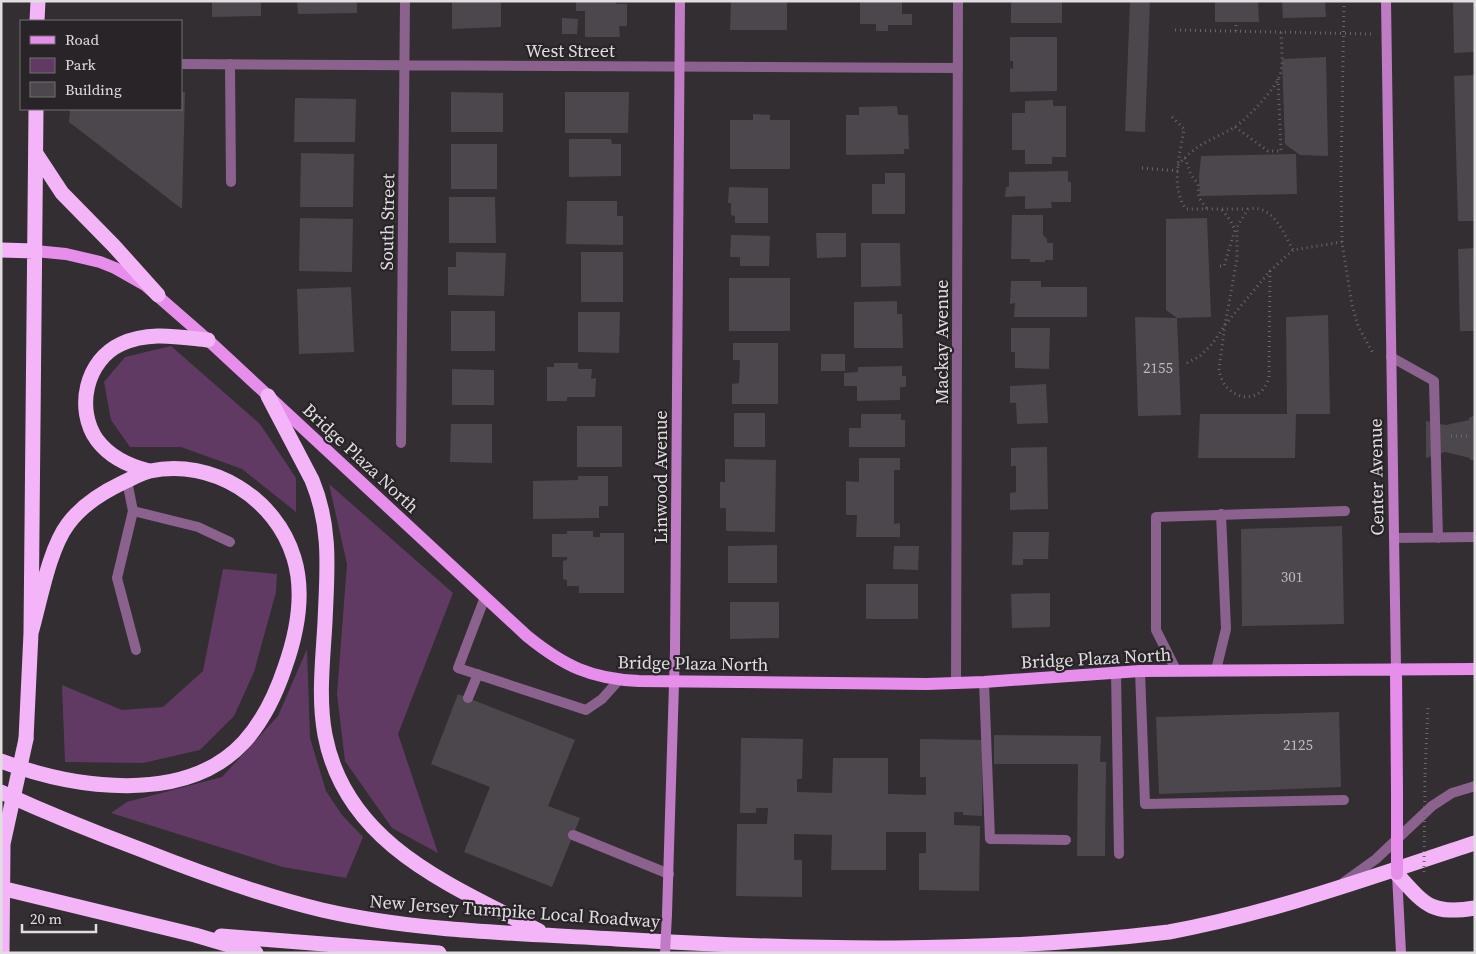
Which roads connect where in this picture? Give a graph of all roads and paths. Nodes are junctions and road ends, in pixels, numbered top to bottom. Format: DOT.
graph roads {
  1 [pos="38,1"];
  2 [pos="406,1"];
  3 [pos="680,1"];
  4 [pos="958,1"];
  5 [pos="1344,1"];
  6 [pos="1386,1"];
  7 [pos="37,20"];
  8 [pos="1236,22"];
  9 [pos="1176,30"];
  10 [pos="1236,31"];
  11 [pos="1281,32"];
  12 [pos="1344,34"];
  13 [pos="1386,34"];
  14 [pos="182,64"];
  15 [pos="230,64"];
  16 [pos="405,65"];
  17 [pos="679,66"];
  18 [pos="958,68"];
  19 [pos="1278,78"];
  20 [pos="36,110"];
  21 [pos="1172,117"];
  22 [pos="1235,127"];
  23 [pos="36,154"];
  24 [pos="1185,158"];
  25 [pos="1178,165"];
  26 [pos="1142,168"];
  27 [pos="1178,171"];
  28 [pos="231,182"];
  29 [pos="1208,209"];
  30 [pos="1248,209"];
  31 [pos="1222,210"];
  32 [pos="1236,232"];
  33 [pos="1342,242"];
  34 [pos="1,250"];
  35 [pos="1293,250"];
  36 [pos="35,252"];
  37 [pos="1220,266"];
  38 [pos="1270,271"];
  39 [pos="158,295"];
  40 [pos="1225,325"];
  41 [pos="208,340"];
  42 [pos="1392,357"];
  43 [pos="1187,363"];
  44 [pos="1392,373"];
  45 [pos="268,396"];
  46 [pos="402,443"];
  47 [pos="149,471"];
  48 [pos="127,481"];
  49 [pos="133,511"];
  50 [pos="1345,511"];
  51 [pos="1220,514"];
  52 [pos="1475,537"];
  53 [pos="1394,538"];
  54 [pos="1438,538"];
  55 [pos="230,542"];
  56 [pos="485,597"];
  57 [pos="31,633"];
  58 [pos="136,650"];
  59 [pos="1396,669"];
  60 [pos="1475,669"];
  61 [pos="1176,670"];
  62 [pos="1216,670"];
  63 [pos="1140,671"];
  64 [pos="1116,672"];
  65 [pos="478,674"];
  66 [pos="619,680"];
  67 [pos="674,681"];
  68 [pos="984,682"];
  69 [pos="956,683"];
  70 [pos="468,698"];
  71 [pos="1428,706"];
  72 [pos="1,761"];
  73 [pos="1475,786"];
  74 [pos="1,792"];
  75 [pos="1,798"];
  76 [pos="1344,800"];
  77 [pos="32,806"];
  78 [pos="573,835"];
  79 [pos="2,840"];
  80 [pos="1066,840"];
  81 [pos="1475,843"];
  82 [pos="1119,854"];
  83 [pos="1424,872"];
  84 [pos="669,874"];
  85 [pos="1397,874"];
  86 [pos="1,888"];
  87 [pos="1336,888"];
  88 [pos="1470,909"];
  89 [pos="195,934"];
  90 [pos="545,934"];
  91 [pos="896,952"];
  92 [pos="2,953"];
  93 [pos="256,953"];
  94 [pos="439,953"];
  95 [pos="665,953"];
  96 [pos="1401,953"];
  1 -- 7 [label="highway"];
  2 -- 16 [label="street, South Street"];
  3 -- 17 [label="street, Linwood Avenue"];
  4 -- 18 [label="street, Mackay Avenue"];
  5 -- 12 [label="path"];
  6 -- 13 [label="street, Center Avenue"];
  8 -- 10 [label="path"];
  9 -- 10 [label="path"];
  10 -- 11 [label="path"];
  11 -- 12 [label="path"];
  11 -- 19 [label="path"];
  12 -- 13 [label="path"];
  12 -- 33 [label="path"];
  13 -- 42 [label="street, Center Avenue"];
  14 -- 15 [label="street, West Street"];
  15 -- 16 [label="street, West Street"];
  15 -- 28 [label="street"];
  16 -- 17 [label="street, West Street"];
  16 -- 46 [label="street, South Street"];
  17 -- 18 [label="street, West Street"];
  17 -- 67 [label="street, Linwood Avenue"];
  18 -- 69 [label="street, Mackay Avenue"];
  19 -- 22 [label="path"];
  19 -- 22 [label="path"];
  20 -- 23 [label="highway"];
  21 -- 25 [label="path"];
  22 -- 24 [label="path"];
  23 -- 36 [label="highway"];
  23 -- 39 [label="highway"];
  24 -- 25 [label="path"];
  24 -- 29 [label="path"];
  25 -- 27 [label="path"];
  26 -- 27 [label="path"];
  27 -- 29 [label="path"];
  29 -- 31 [label="path"];
  30 -- 31 [label="path"];
  30 -- 32 [label="path"];
  30 -- 35 [label="path"];
  31 -- 32 [label="path"];
  32 -- 37 [label="path"];
  32 -- 40 [label="path"];
  33 -- 35 [label="path"];
  33 -- 44 [label="path"];
  34 -- 36 [label="highway"];
  35 -- 38 [label="path"];
  36 -- 39 [label="main road, Bridge Plaza North"];
  36 -- 57 [label="highway"];
  38 -- 40 [label="path"];
  38 -- 40 [label="path"];
  39 -- 41 [label="main road, Bridge Plaza North"];
  40 -- 43 [label="path"];
  41 -- 45 [label="main road, Bridge Plaza North"];
  41 -- 47 [label="highway"];
  42 -- 44 [label="street, Center Avenue"];
  42 -- 54 [label="street"];
  44 -- 53 [label="street, Center Avenue"];
  45 -- 56 [label="main road, Bridge Plaza North"];
  45 -- 90 [label="highway"];
  47 -- 48 [label="highway"];
  47 -- 72 [label="highway"];
  48 -- 49 [label="street"];
  48 -- 57 [label="highway"];
  49 -- 55 [label="street"];
  49 -- 58 [label="street"];
  50 -- 51 [label="street"];
  51 -- 61 [label="street"];
  51 -- 62 [label="street"];
  52 -- 54 [label="street"];
  53 -- 54 [label="street"];
  53 -- 59 [label="street, Center Avenue"];
  56 -- 65 [label="street"];
  56 -- 66 [label="main road, Bridge Plaza North"];
  57 -- 79 [label="highway, bridge"];
  59 -- 60 [label="main road, Bridge Plaza North"];
  59 -- 62 [label="main road, Bridge Plaza North"];
  59 -- 85 [label="main road, Center Avenue, bridge"];
  61 -- 62 [label="main road, Bridge Plaza North"];
  61 -- 63 [label="main road, Bridge Plaza North"];
  63 -- 64 [label="main road, Bridge Plaza North"];
  63 -- 76 [label="street"];
  64 -- 68 [label="main road, Bridge Plaza North"];
  64 -- 82 [label="street"];
  65 -- 66 [label="street"];
  65 -- 70 [label="street"];
  66 -- 67 [label="main road, Bridge Plaza North"];
  67 -- 69 [label="main road, Bridge Plaza North"];
  67 -- 84 [label="street, Linwood Avenue"];
  68 -- 69 [label="main road, Bridge Plaza North"];
  68 -- 80 [label="street"];
  71 -- 83 [label="path, bridge"];
  73 -- 87 [label="street"];
  74 -- 77 [label="highway, New Jersey Turnpike Local Roadway"];
  75 -- 77 [label="highway"];
  77 -- 90 [label="highway, New Jersey Turnpike Local Roadway"];
  78 -- 84 [label="street"];
  79 -- 92 [label="highway, bridge"];
  81 -- 87 [label="highway, New Jersey Turnpike Local Roadway"];
  84 -- 95 [label="street, Linwood Avenue, bridge"];
  85 -- 88 [label="highway"];
  85 -- 96 [label="street, Center Avenue"];
  86 -- 89 [label="highway"];
  87 -- 91 [label="highway, New Jersey Turnpike Local Roadway"];
  89 -- 93 [label="highway"];
  89 -- 94 [label="highway"];
  90 -- 91 [label="highway, New Jersey Turnpike Local Roadway"];
}
